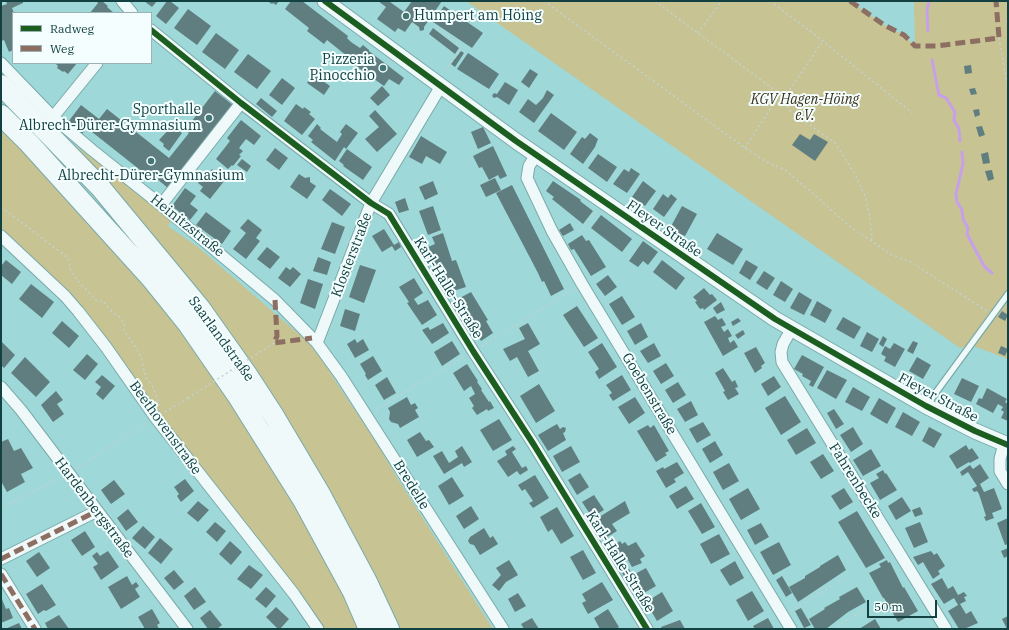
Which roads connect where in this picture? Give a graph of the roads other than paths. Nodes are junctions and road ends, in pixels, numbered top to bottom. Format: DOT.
graph roads {
  1 [pos="122,1"];
  2 [pos="325,1"];
  3 [pos="131,12"];
  4 [pos="152,31"];
  5 [pos="1,63"];
  6 [pos="96,64"];
  7 [pos="439,84"];
  8 [pos="1,85"];
  9 [pos="241,103"];
  10 [pos="1,115"];
  11 [pos="53,117"];
  12 [pos="536,155"];
  13 [pos="371,203"];
  14 [pos="161,205"];
  15 [pos="1,236"];
  16 [pos="1008,294"];
  17 [pos="792,330"];
  18 [pos="317,343"];
  19 [pos="1,387"];
  20 [pos="926,406"];
  21 [pos="1006,444"];
  22 [pos="1008,484"];
  23 [pos="97,511"];
  24 [pos="1,559"];
  25 [pos="1,574"];
  26 [pos="35,629"];
  27 [pos="186,629"];
  28 [pos="318,629"];
  29 [pos="369,629"];
  30 [pos="389,629"];
  31 [pos="503,629"];
  32 [pos="647,629"];
  33 [pos="791,629"];
  34 [pos="946,629"];
  1 -- 3 [label="street"];
  2 -- 7 [label="street, Fleyer Straße"];
  4 -- 9 [label="street, Karl-Halle-Straße"];
  5 -- 11 [label="street, Heinitzstraße"];
  6 -- 11 [label="street"];
  7 -- 12 [label="street, Fleyer Straße"];
  7 -- 13 [label="street, Klosterstraße"];
  8 -- 30 [label="highway, Saarlandstraße"];
  9 -- 13 [label="street, Karl-Halle-Straße"];
  9 -- 14 [label="street"];
  10 -- 29 [label="highway, Saarlandstraße"];
  11 -- 14 [label="street, Heinitzstraße"];
  12 -- 17 [label="street, Fleyer Straße"];
  12 -- 33 [label="street, Goebenstraße"];
  13 -- 18 [label="street, Klosterstraße"];
  13 -- 32 [label="street, Karl-Halle-Straße"];
  14 -- 18 [label="street, Heinitzstraße"];
  15 -- 28 [label="street, Beethovenstraße"];
  16 -- 20 [label="lane"];
  17 -- 20 [label="street, Fleyer Straße"];
  17 -- 34 [label="street, Fahrenbecke"];
  18 -- 31 [label="street, Bredelle"];
  19 -- 23 [label="street, Hardenbergstraße"];
  20 -- 21 [label="street, Fleyer Straße"];
  21 -- 22 [label="street"];
  23 -- 24 [label="street"];
  23 -- 27 [label="street, Hardenbergstraße"];
  25 -- 26 [label="street"];
}
